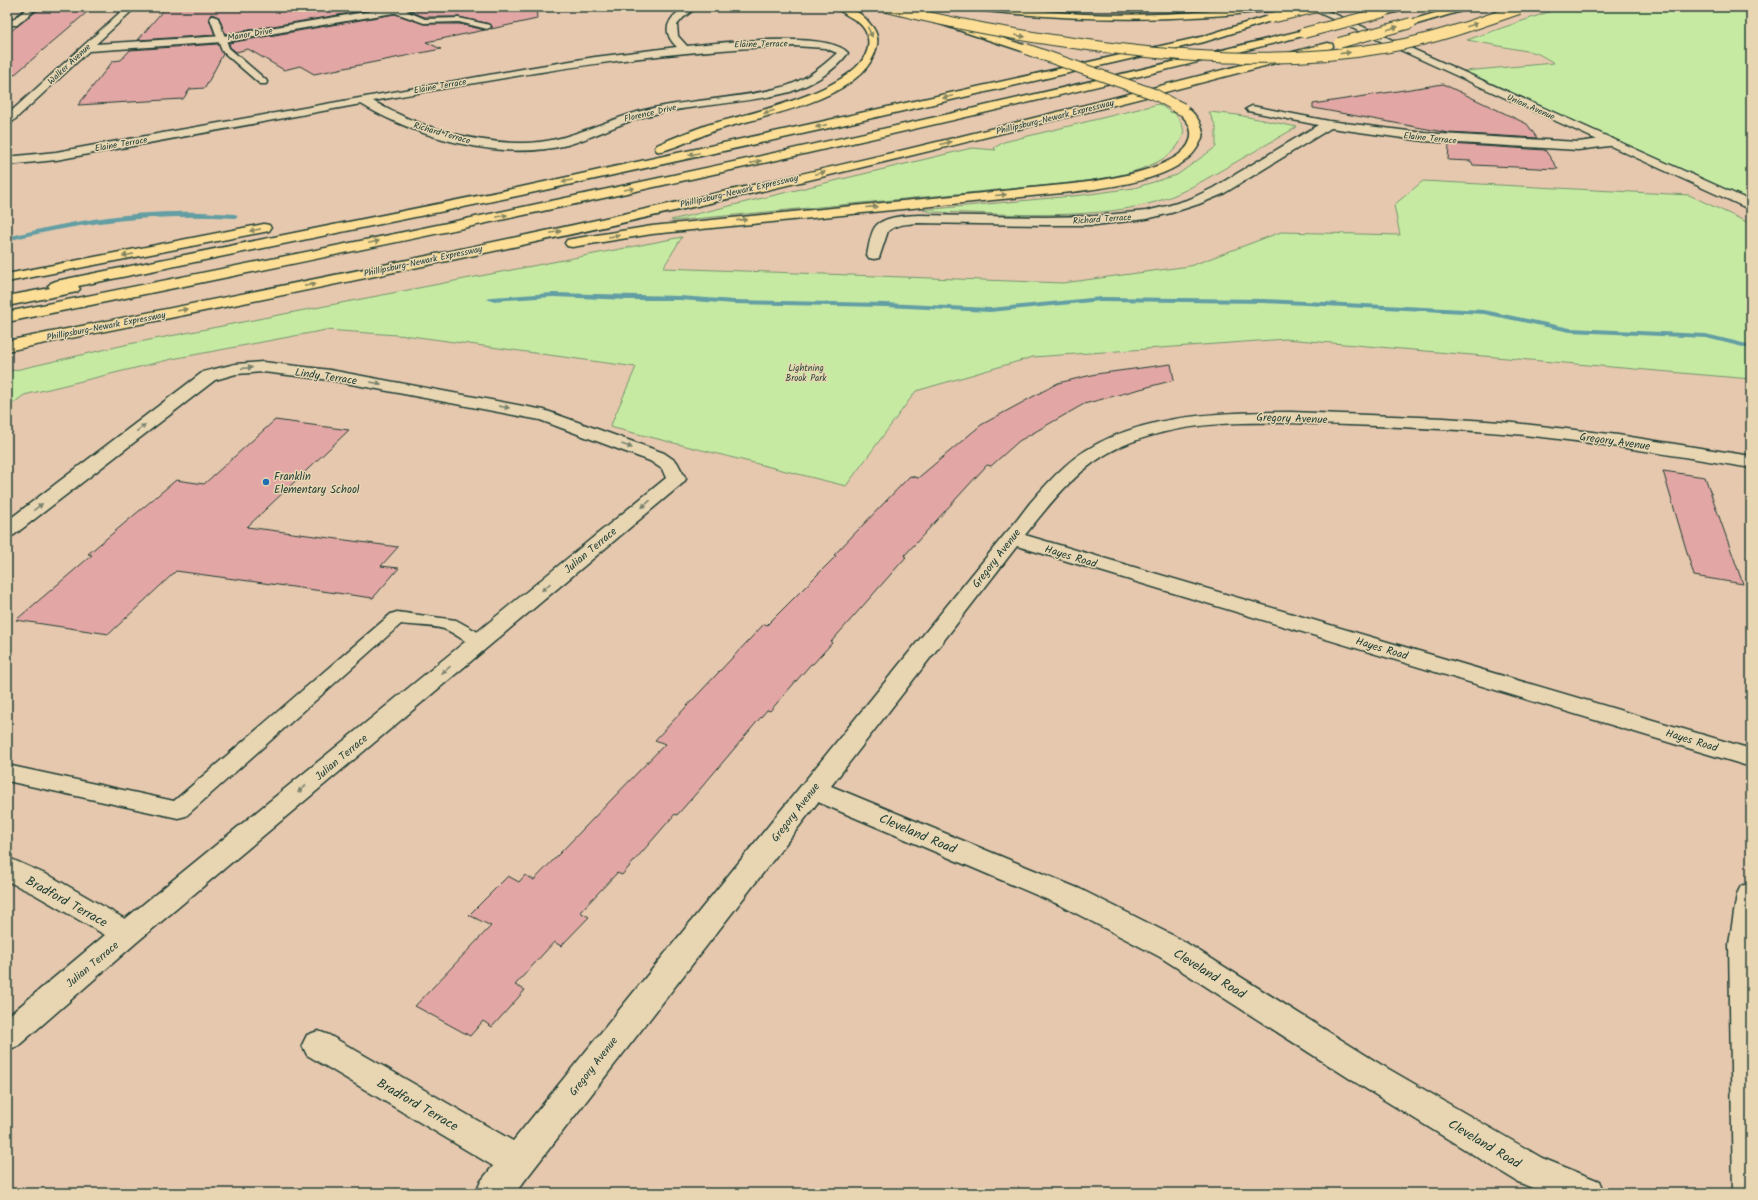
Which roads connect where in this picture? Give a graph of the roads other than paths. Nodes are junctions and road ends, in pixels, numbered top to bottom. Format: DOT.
graph roads {
  1 [pos="34,7"];
  2 [pos="131,7"];
  3 [pos="410,7"];
  4 [pos="692,7"];
  5 [pos="841,7"];
  6 [pos="886,7"];
  7 [pos="904,7"];
  8 [pos="927,7"];
  9 [pos="976,7"];
  10 [pos="1311,7"];
  11 [pos="1318,7"];
  12 [pos="1373,7"];
  13 [pos="1405,7"];
  14 [pos="1465,7"];
  15 [pos="1522,8"];
  16 [pos="396,10"];
  17 [pos="1274,12"];
  18 [pos="214,18"];
  19 [pos="14,23"];
  20 [pos="487,28"];
  21 [pos="1299,30"];
  22 [pos="223,39"];
  23 [pos="86,48"];
  24 [pos="684,48"];
  25 [pos="1026,49"];
  26 [pos="1270,62"];
  27 [pos="820,74"];
  28 [pos="263,82"];
  29 [pos="363,100"];
  30 [pos="1252,109"];
  31 [pos="831,112"];
  32 [pos="7,121"];
  33 [pos="1329,124"];
  34 [pos="729,134"];
  35 [pos="1609,142"];
  36 [pos="479,144"];
  37 [pos="661,148"];
  38 [pos="638,153"];
  39 [pos="7,161"];
  40 [pos="768,173"];
  41 [pos="686,190"];
  42 [pos="1751,206"];
  43 [pos="275,226"];
  44 [pos="874,255"];
  45 [pos="409,265"];
  46 [pos="7,278"];
  47 [pos="7,297"];
  48 [pos="7,301"];
  49 [pos="7,317"];
  50 [pos="7,321"];
  51 [pos="7,346"];
  52 [pos="1751,462"];
  53 [pos="676,479"];
  54 [pos="7,530"];
  55 [pos="1012,538"];
  56 [pos="480,642"];
  57 [pos="1751,758"];
  58 [pos="7,773"];
  59 [pos="813,789"];
  60 [pos="7,868"];
  61 [pos="1751,894"];
  62 [pos="127,934"];
  63 [pos="7,1036"];
  64 [pos="318,1045"];
  65 [pos="518,1162"];
  66 [pos="493,1193"];
  67 [pos="1587,1193"];
  68 [pos="1750,1193"];
  1 -- 19 [label="lane"];
  2 -- 23 [label="street, Walker Avenue"];
  3 -- 16 [label="street, Manor Drive"];
  4 -- 24 [label="street"];
  5 -- 37 [label="highway, one-way"];
  6 -- 15 [label="highway, one-way, bridge"];
  7 -- 25 [label="highway"];
  8 -- 25 [label="highway"];
  9 -- 17 [label="highway"];
  10 -- 35 [label="street, Union Avenue"];
  11 -- 17 [label="highway, bridge"];
  12 -- 21 [label="highway, Phillipsburg-Newark Expressway"];
  13 -- 21 [label="highway, Phillipsburg-Newark Expressway, bridge"];
  26 -- 14 [label="highway, Phillipsburg-Newark Expressway, one-way, bridge"];
  16 -- 20 [label="lane"];
  16 -- 22 [label="street, Manor Drive"];
  17 -- 31 [label="highway"];
  17 -- 47 [label="highway, one-way"];
  18 -- 22 [label="lane"];
  21 -- 48 [label="highway, Phillipsburg-Newark Expressway"];
  49 -- 21 [label="highway, Phillipsburg-Newark Expressway, one-way"];
  22 -- 23 [label="street, Manor Drive"];
  22 -- 28 [label="lane"];
  23 -- 32 [label="street, Walker Avenue"];
  24 -- 27 [label="street, Elaine Terrace"];
  24 -- 29 [label="street, Elaine Terrace"];
  45 -- 25 [label="highway, one-way, bridge"];
  26 -- 40 [label="highway"];
  45 -- 26 [label="highway, Phillipsburg-Newark Expressway, one-way"];
  27 -- 36 [label="street, Florence Drive"];
  29 -- 36 [label="street, Richard Terrace"];
  29 -- 39 [label="street, Elaine Terrace"];
  30 -- 33 [label="street, Elaine Terrace"];
  33 -- 35 [label="street, Elaine Terrace"];
  33 -- 44 [label="street, Richard Terrace"];
  34 -- 37 [label="highway"];
  35 -- 42 [label="street, Union Avenue"];
  37 -- 38 [label="highway"];
  41 -- 50 [label="highway"];
  43 -- 46 [label="highway, one-way"];
  51 -- 45 [label="highway, Phillipsburg-Newark Expressway, one-way"];
  52 -- 55 [label="street, Gregory Avenue"];
  54 -- 53 [label="street, Lindy Terrace, one-way"];
  53 -- 56 [label="street, Julian Terrace, one-way"];
  55 -- 57 [label="street, Hayes Road"];
  55 -- 59 [label="street, Gregory Avenue"];
  56 -- 58 [label="lane"];
  56 -- 62 [label="street, Julian Terrace, one-way"];
  59 -- 65 [label="street, Gregory Avenue"];
  59 -- 67 [label="street, Cleveland Road"];
  60 -- 62 [label="street, Bradford Terrace"];
  61 -- 68 [label="street"];
  62 -- 63 [label="street, Julian Terrace"];
  64 -- 65 [label="street, Bradford Terrace"];
  65 -- 66 [label="street, Gregory Avenue"];
}
